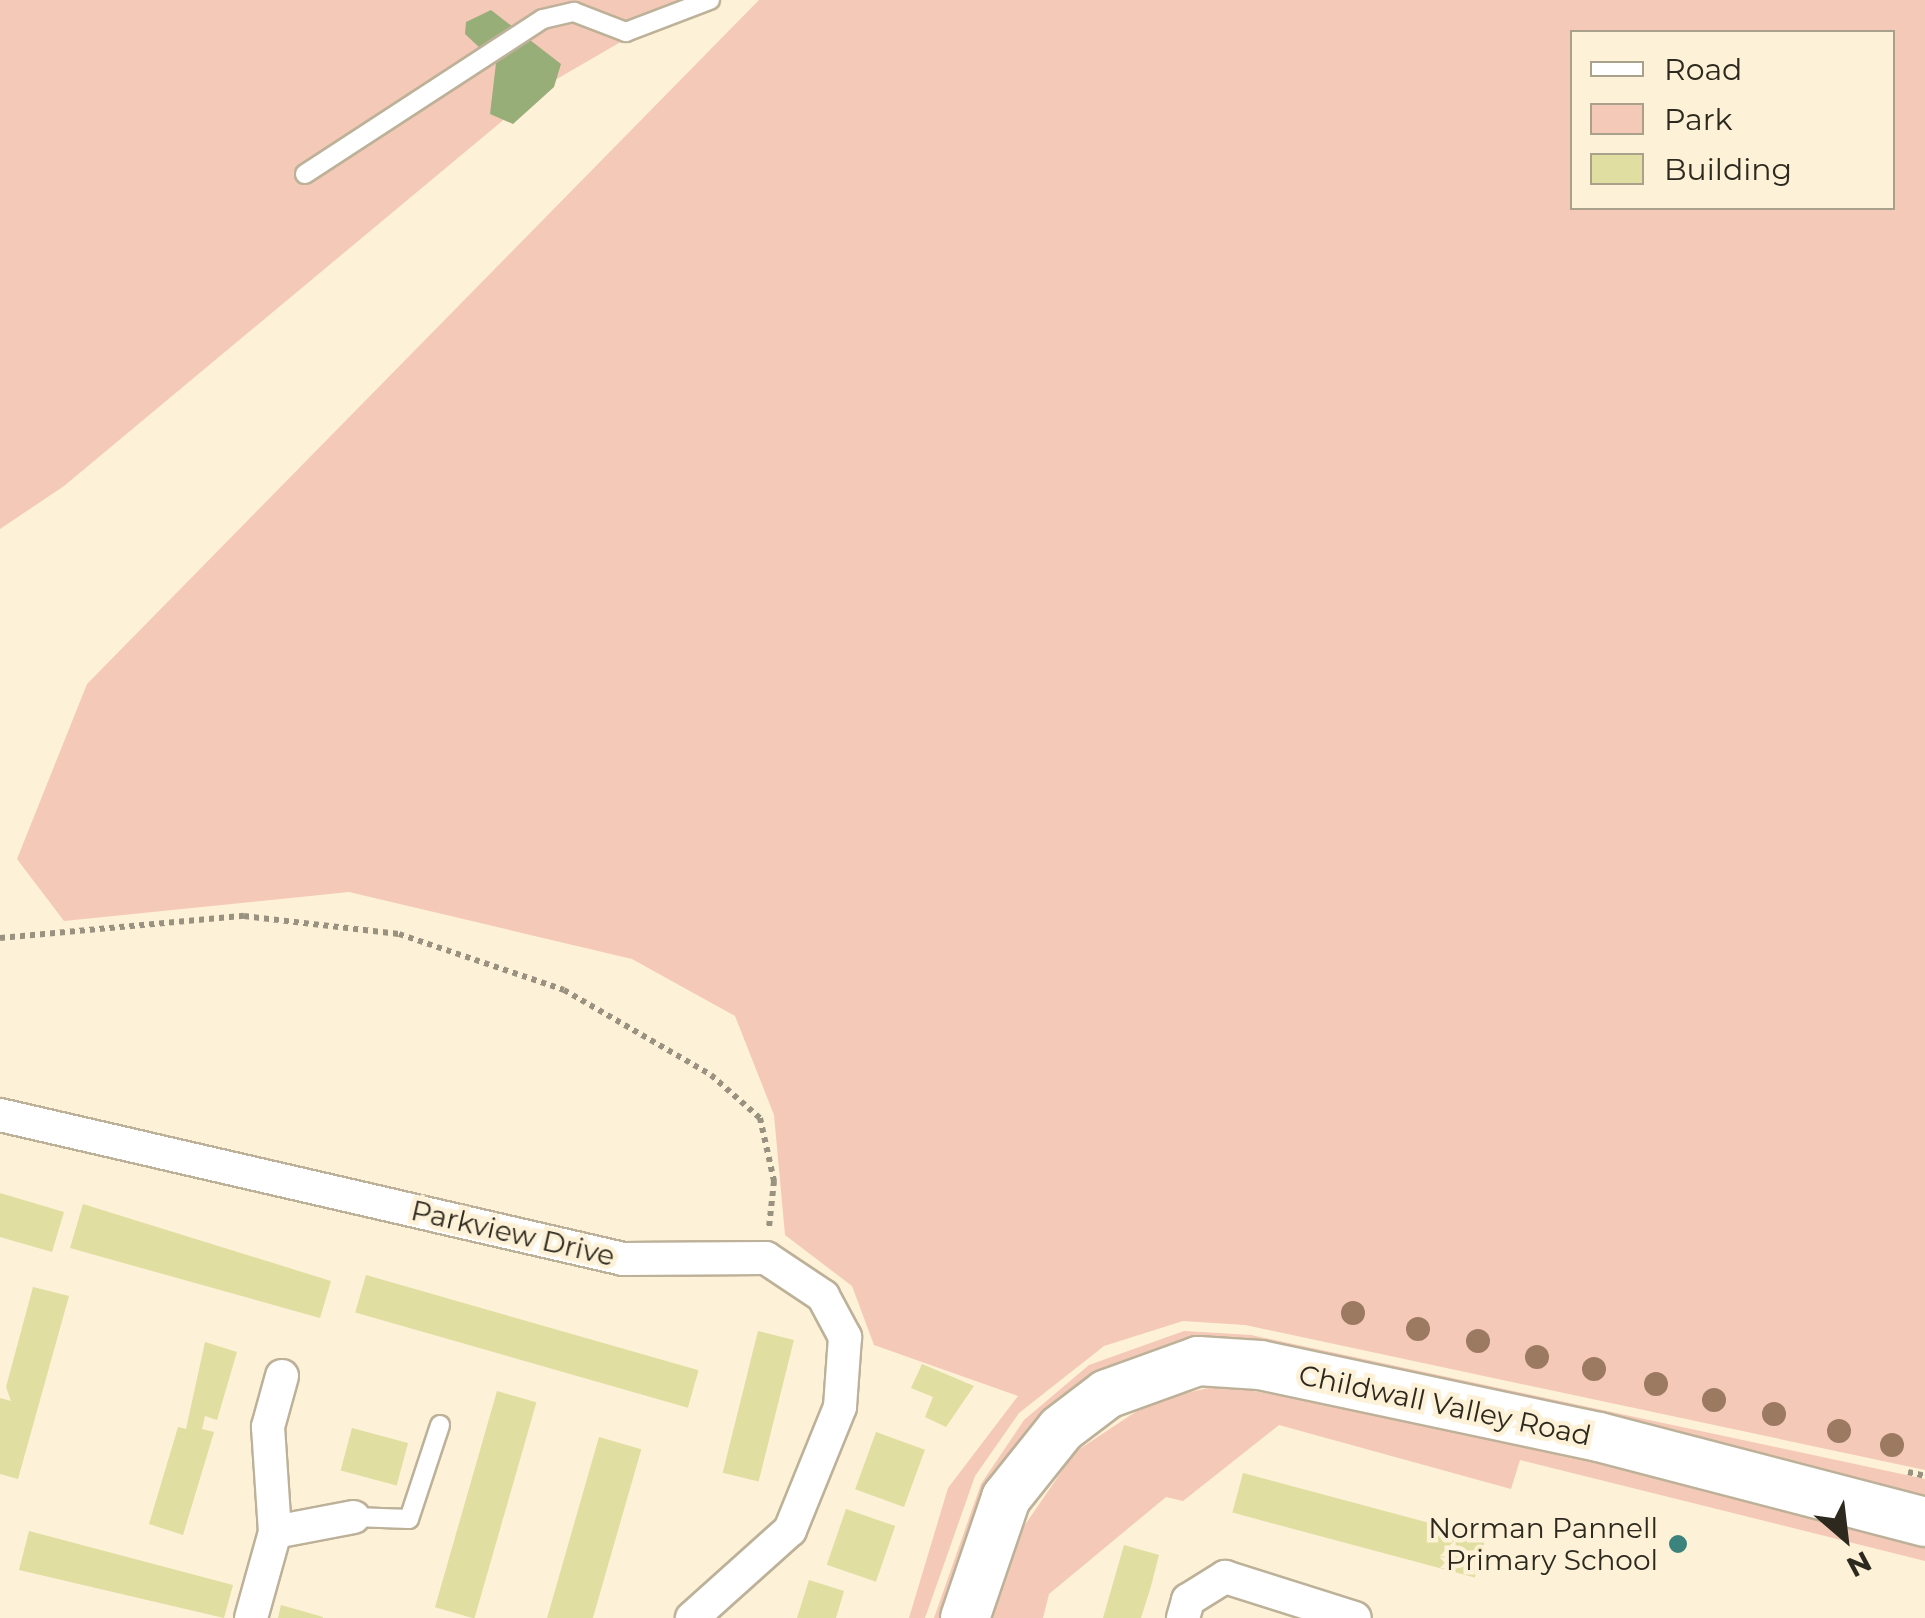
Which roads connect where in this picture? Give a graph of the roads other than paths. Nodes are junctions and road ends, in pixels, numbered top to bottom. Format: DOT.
graph roads {
  1 [pos="710,0"];
  2 [pos="304,174"];
  3 [pos="0,1115"];
  4 [pos="282,1376"];
  5 [pos="440,1425"];
  6 [pos="354,1517"];
  7 [pos="1925,1522"];
  8 [pos="275,1532"];
  9 [pos="251,1618"];
  10 [pos="692,1618"];
  11 [pos="965,1618"];
  12 [pos="1183,1618"];
  13 [pos="1355,1618"];
  1 -- 2 [label="lane"];
  3 -- 10 [label="street, Parkview Drive"];
  4 -- 8 [label="street"];
  5 -- 6 [label="lane"];
  6 -- 8 [label="street"];
  7 -- 11 [label="main road, Childwall Valley Road"];
  8 -- 9 [label="street"];
  12 -- 13 [label="street"];
}
